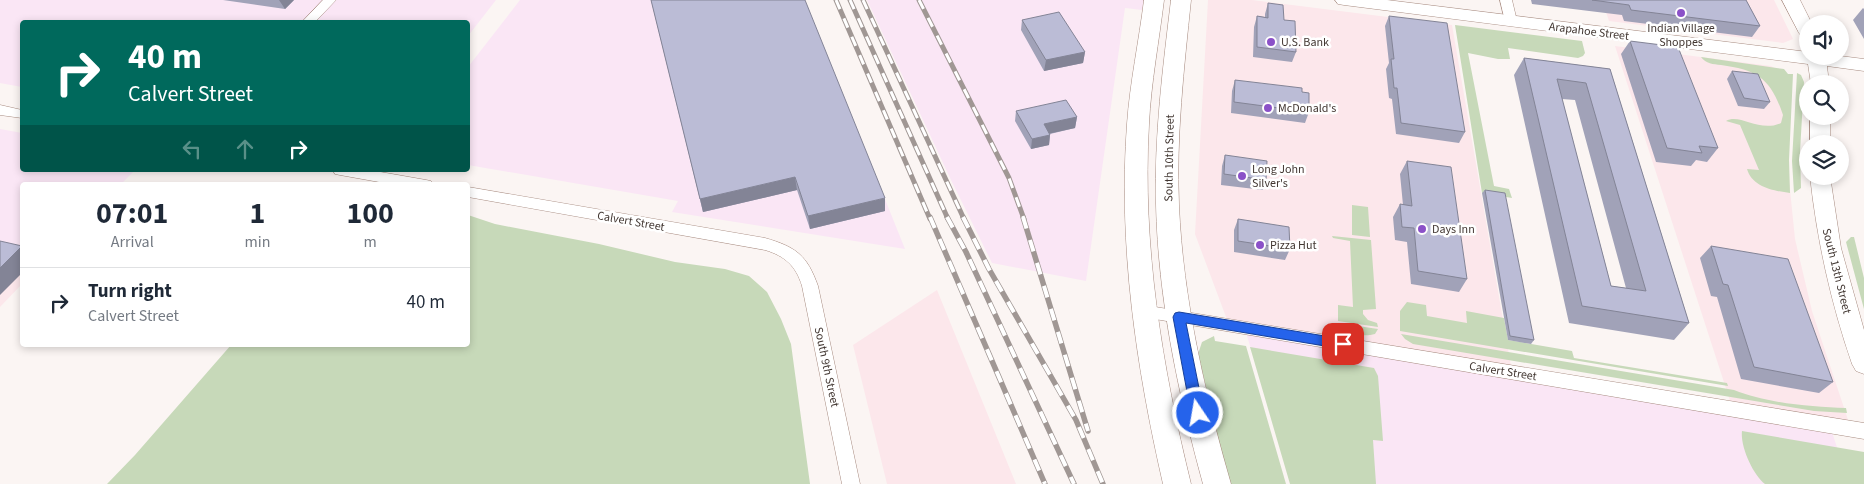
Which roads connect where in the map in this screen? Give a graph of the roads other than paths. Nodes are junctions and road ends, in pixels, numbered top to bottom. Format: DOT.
graph roads {
  1 [pos="330,0"];
  2 [pos="1154,0"];
  3 [pos="1181,0"];
  4 [pos="1344,0"];
  5 [pos="1506,0"];
  6 [pos="1792,0"];
  7 [pos="1799,15"];
  8 [pos="310,20"];
  9 [pos="1511,21"];
  10 [pos="1799,56"];
  11 [pos="1849,63"];
  12 [pos="1864,65"];
  13 [pos="0,110"];
  14 [pos="20,114"];
  15 [pos="351,172"];
  16 [pos="409,182"];
  17 [pos="1821,185"];
  18 [pos="470,192"];
  19 [pos="793,255"];
  20 [pos="1143,311"];
  21 [pos="1179,317"];
  22 [pos="1864,364"];
  23 [pos="1864,431"];
  24 [pos="850,484"];
  25 [pos="1177,484"];
  26 [pos="1217,484"];
  1 -- 8 [label="street"];
  2 -- 20 [label="main road"];
  3 -- 21 [label="main road, South 10th Street"];
  4 -- 9 [label="street, Arapahoe Street"];
  5 -- 9 [label="street"];
  6 -- 7 [label="street"];
  9 -- 10 [label="street, Arapahoe Street"];
  11 -- 12 [label="street, Arapahoe Street"];
  13 -- 14 [label="street"];
  15 -- 16 [label="street"];
  17 -- 22 [label="street, South 13th Street"];
  18 -- 19 [label="street, Calvert Street"];
  19 -- 24 [label="street, South 9th Street"];
  20 -- 21 [label="street, Calvert Street"];
  20 -- 25 [label="main road"];
  21 -- 23 [label="street, Calvert Street"];
  21 -- 26 [label="main road, South 10th Street"];
}
